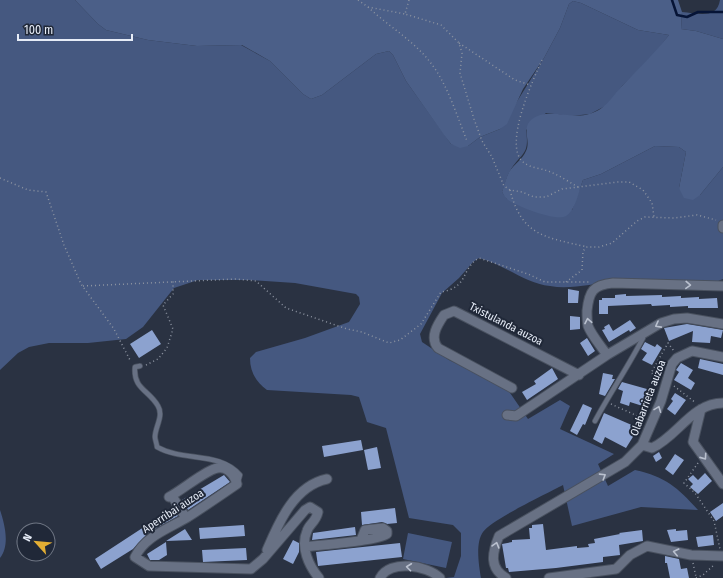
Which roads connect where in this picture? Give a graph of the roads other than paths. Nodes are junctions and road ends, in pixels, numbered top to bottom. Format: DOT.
graph roads {
  1 [pos="723,286"];
  2 [pos="723,324"];
  3 [pos="642,334"];
  4 [pos="607,355"];
  5 [pos="723,357"];
  6 [pos="138,366"];
  7 [pos="579,375"];
  8 [pos="512,388"];
  9 [pos="723,403"];
  10 [pos="699,406"];
  11 [pos="507,415"];
  12 [pos="596,421"];
  13 [pos="642,445"];
  14 [pos="324,479"];
  15 [pos="237,484"];
  16 [pos="723,484"];
  17 [pos="186,518"];
  18 [pos="361,540"];
  19 [pos="305,547"];
  20 [pos="720,557"];
  21 [pos="263,559"];
  22 [pos="250,574"];
  23 [pos="320,578"];
  24 [pos="380,578"];
  25 [pos="440,578"];
  26 [pos="506,578"];
  27 [pos="549,578"];
  4 -- 1 [label="street, one-way"];
  2 -- 3 [label="street, one-way"];
  3 -- 4 [label="street"];
  3 -- 12 [label="lane"];
  4 -- 7 [label="street"];
  13 -- 5 [label="street, Olabarrieta auzoa, one-way"];
  6 -- 15 [label="lane"];
  7 -- 8 [label="street, Txistulanda auzoa"];
  7 -- 11 [label="street"];
  9 -- 10 [label="street, Olabarrieta auzoa"];
  10 -- 13 [label="street, Olabarrieta auzoa"];
  10 -- 16 [label="street, one-way"];
  26 -- 13 [label="street, one-way"];
  14 -- 21 [label="street, Aperribai auzoa"];
  15 -- 17 [label="street, Aperribai auzoa"];
  15 -- 17 [label="street, Aperribai auzoa"];
  17 -- 22 [label="street, Aperribai auzoa"];
  18 -- 19 [label="street"];
  19 -- 21 [label="street, Aperribai auzoa"];
  19 -- 23 [label="street, Aperribai auzoa"];
  20 -- 27 [label="street, one-way"];
  21 -- 22 [label="street, Aperribai auzoa"];
  25 -- 24 [label="street, one-way"];
}
